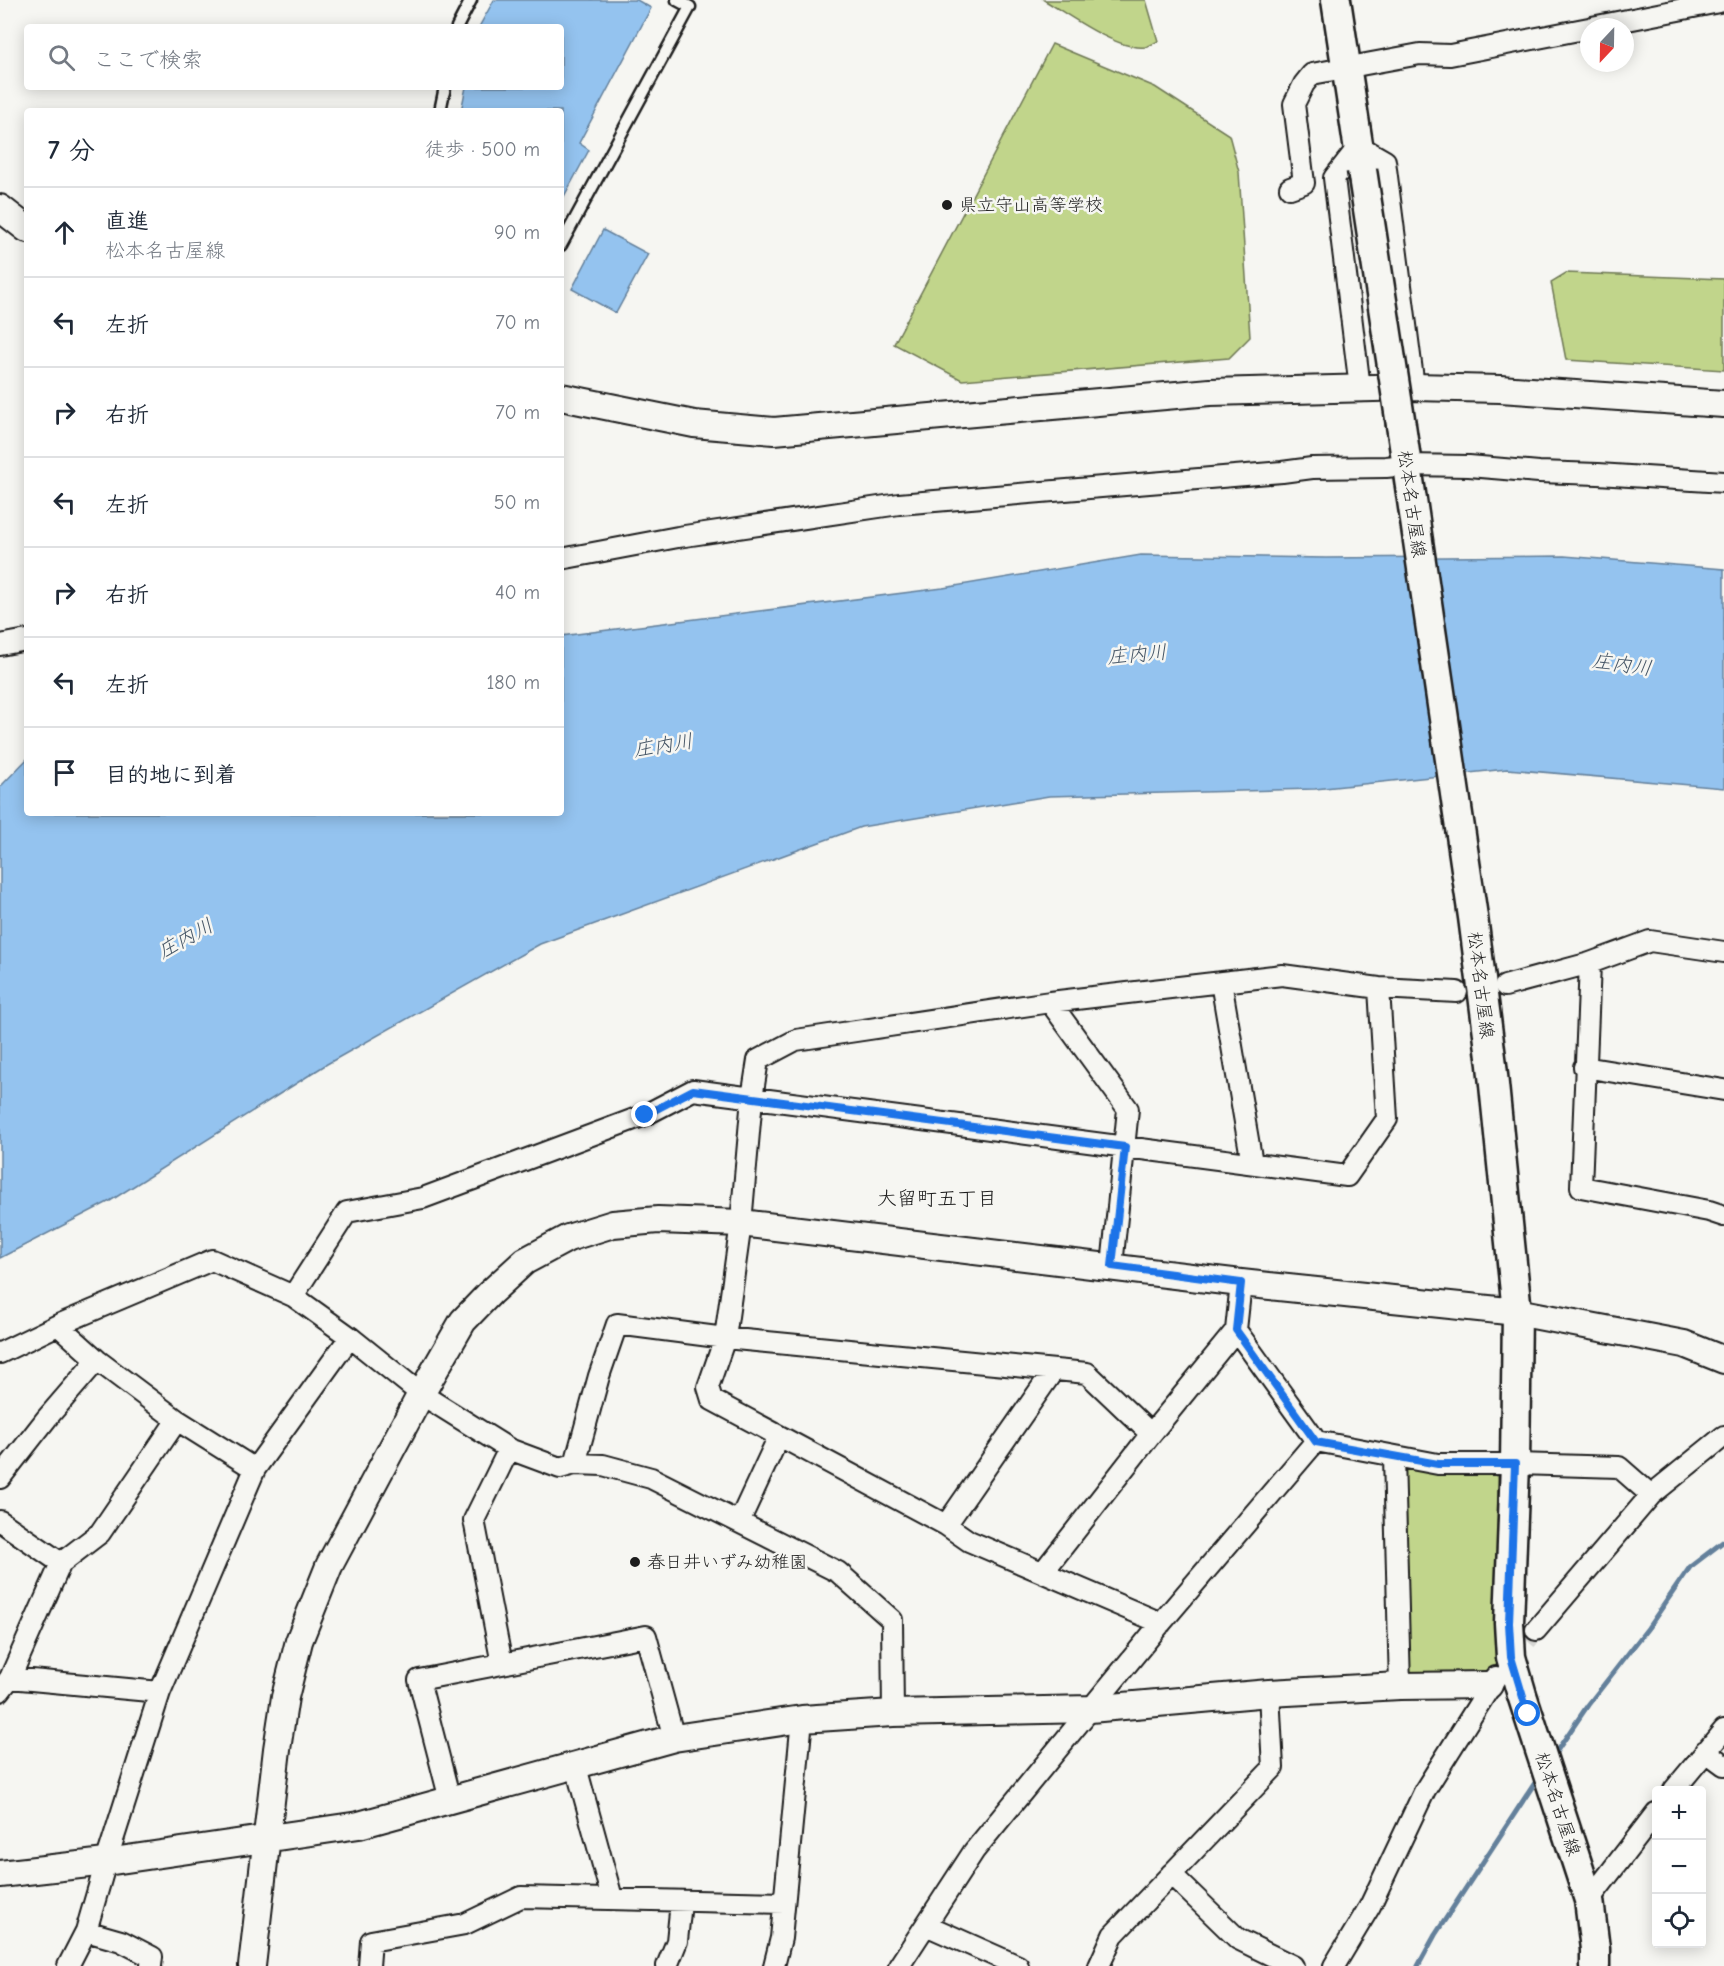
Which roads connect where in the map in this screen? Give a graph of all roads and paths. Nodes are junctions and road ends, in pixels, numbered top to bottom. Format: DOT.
graph roads {
  1 [pos="471,0"];
  2 [pos="677,0"];
  3 [pos="1336,0"];
  4 [pos="1724,1"];
  5 [pos="1634,19"];
  6 [pos="459,24"];
  7 [pos="1580,29"];
  8 [pos="1347,68"];
  9 [pos="444,90"];
  10 [pos="441,108"];
  11 [pos="1361,158"];
  12 [pos="1290,188"];
  13 [pos="0,208"];
  14 [pos="24,227"];
  15 [pos="564,239"];
  16 [pos="1414,387"];
  17 [pos="1360,388"];
  18 [pos="564,398"];
  19 [pos="1724,404"];
  20 [pos="1408,478"];
  21 [pos="1724,482"];
  22 [pos="564,558"];
  23 [pos="24,641"];
  24 [pos="0,645"];
  25 [pos="1724,952"];
  26 [pos="1590,963"];
  27 [pos="1221,982"];
  28 [pos="1505,986"];
  29 [pos="1379,988"];
  30 [pos="1457,992"];
  31 [pos="1050,1002"];
  32 [pos="1584,1067"];
  33 [pos="1724,1090"];
  34 [pos="752,1098"];
  35 [pos="1125,1147"];
  36 [pos="1252,1163"];
  37 [pos="1724,1216"];
  38 [pos="741,1223"];
  39 [pos="1112,1266"];
  40 [pos="1241,1283"];
  41 [pos="292,1296"];
  42 [pos="1517,1312"];
  43 [pos="58,1325"];
  44 [pos="1236,1330"];
  45 [pos="350,1337"];
  46 [pos="725,1338"];
  47 [pos="0,1353"];
  48 [pos="97,1360"];
  49 [pos="1724,1360"];
  50 [pos="1053,1371"];
  51 [pos="421,1394"];
  52 [pos="177,1420"];
  53 [pos="1151,1434"];
  54 [pos="779,1436"];
  55 [pos="1724,1436"];
  56 [pos="1316,1442"];
  57 [pos="509,1449"];
  58 [pos="1394,1457"];
  59 [pos="575,1464"];
  60 [pos="1515,1464"];
  61 [pos="255,1469"];
  62 [pos="0,1478"];
  63 [pos="1651,1495"];
  64 [pos="0,1521"];
  65 [pos="739,1522"];
  66 [pos="946,1525"];
  67 [pos="61,1563"];
  68 [pos="1043,1572"];
  69 [pos="1161,1623"];
  70 [pos="1536,1630"];
  71 [pos="502,1664"];
  72 [pos="1492,1681"];
  73 [pos="5,1684"];
  74 [pos="1400,1686"];
  75 [pos="160,1692"];
  76 [pos="1269,1693"];
  77 [pos="1090,1709"];
  78 [pos="893,1713"];
  79 [pos="802,1719"];
  80 [pos="1724,1730"];
  81 [pos="674,1738"];
  82 [pos="1705,1751"];
  83 [pos="1724,1765"];
  84 [pos="576,1767"];
  85 [pos="1678,1786"];
  86 [pos="450,1800"];
  87 [pos="1652,1818"];
  88 [pos="267,1838"];
  89 [pos="106,1862"];
  90 [pos="0,1874"];
  91 [pos="1171,1874"];
  92 [pos="612,1898"];
  93 [pos="1589,1900"];
  94 [pos="681,1902"];
  95 [pos="784,1903"];
  96 [pos="926,1925"];
  97 [pos="86,1931"];
  98 [pos="68,1966"];
  99 [pos="151,1966"];
  100 [pos="252,1966"];
  101 [pos="369,1966"];
  102 [pos="667,1966"];
  103 [pos="774,1966"];
  104 [pos="899,1966"];
  105 [pos="1018,1966"];
  106 [pos="1099,1966"];
  107 [pos="1293,1966"];
  108 [pos="1334,1966"];
  109 [pos="1595,1966"];
  1 -- 6 [label="lane"];
  2 -- 15 [label="lane"];
  3 -- 8 [label="main road, 松本名古屋線"];
  4 -- 5 [label="street"];
  7 -- 8 [label="street"];
  8 -- 11 [label="main road, 松本名古屋線"];
  8 -- 12 [label="street"];
  9 -- 10 [label="lane"];
  11 -- 16 [label="street"];
  11 -- 17 [label="street"];
  11 -- 20 [label="main road, 松本名古屋線, bridge"];
  13 -- 14 [label="street"];
  16 -- 17 [label="street"];
  16 -- 19 [label="street"];
  17 -- 18 [label="street"];
  20 -- 21 [label="street"];
  20 -- 22 [label="street"];
  20 -- 42 [label="main road, 松本名古屋線"];
  23 -- 24 [label="street"];
  25 -- 26 [label="street"];
  26 -- 28 [label="street"];
  26 -- 32 [label="street"];
  27 -- 29 [label="street"];
  27 -- 31 [label="street"];
  27 -- 36 [label="street"];
  29 -- 30 [label="street"];
  29 -- 36 [label="street"];
  31 -- 34 [label="street"];
  31 -- 35 [label="street"];
  32 -- 33 [label="street"];
  32 -- 37 [label="street"];
  34 -- 35 [label="street"];
  34 -- 38 [label="street"];
  34 -- 41 [label="street"];
  35 -- 36 [label="street"];
  35 -- 39 [label="street"];
  38 -- 39 [label="street"];
  38 -- 46 [label="street"];
  38 -- 51 [label="street"];
  39 -- 40 [label="street"];
  40 -- 42 [label="street"];
  40 -- 44 [label="street"];
  41 -- 43 [label="street"];
  41 -- 45 [label="street"];
  42 -- 49 [label="street"];
  42 -- 60 [label="main road, 松本名古屋線"];
  43 -- 47 [label="street"];
  43 -- 48 [label="street"];
  44 -- 53 [label="street"];
  44 -- 56 [label="street"];
  45 -- 51 [label="street"];
  45 -- 61 [label="street"];
  46 -- 50 [label="street"];
  46 -- 54 [label="street"];
  46 -- 59 [label="street"];
  48 -- 52 [label="street"];
  48 -- 62 [label="street"];
  50 -- 53 [label="street"];
  50 -- 66 [label="street"];
  51 -- 57 [label="street"];
  51 -- 88 [label="street"];
  52 -- 61 [label="street"];
  52 -- 67 [label="street"];
  53 -- 68 [label="street"];
  54 -- 65 [label="street"];
  54 -- 66 [label="street"];
  55 -- 63 [label="street"];
  56 -- 58 [label="street"];
  56 -- 69 [label="street"];
  57 -- 59 [label="street"];
  57 -- 71 [label="street"];
  58 -- 60 [label="street"];
  58 -- 74 [label="street"];
  59 -- 65 [label="street"];
  60 -- 63 [label="street"];
  60 -- 93 [label="main road, 松本名古屋線"];
  61 -- 75 [label="street"];
  63 -- 70 [label="street"];
  64 -- 67 [label="street"];
  65 -- 78 [label="street"];
  66 -- 68 [label="street"];
  67 -- 73 [label="street"];
  68 -- 69 [label="street"];
  69 -- 77 [label="street"];
  71 -- 81 [label="street"];
  71 -- 86 [label="street"];
  72 -- 74 [label="street"];
  72 -- 108 [label="street"];
  73 -- 75 [label="street"];
  74 -- 76 [label="street"];
  75 -- 89 [label="street"];
  76 -- 77 [label="street"];
  76 -- 91 [label="street"];
  77 -- 78 [label="street"];
  77 -- 96 [label="street"];
  78 -- 79 [label="street"];
  79 -- 81 [label="street"];
  79 -- 95 [label="street"];
  80 -- 82 [label="street"];
  81 -- 84 [label="street"];
  82 -- 83 [label="street"];
  82 -- 85 [label="street"];
  84 -- 86 [label="street"];
  84 -- 92 [label="street"];
  86 -- 88 [label="street"];
  87 -- 93 [label="street"];
  88 -- 89 [label="street"];
  88 -- 100 [label="street"];
  89 -- 90 [label="street"];
  89 -- 97 [label="street"];
  91 -- 106 [label="street"];
  91 -- 107 [label="street"];
  92 -- 94 [label="street"];
  92 -- 101 [label="street"];
  93 -- 109 [label="main road, 松本名古屋線"];
  94 -- 95 [label="street"];
  94 -- 102 [label="street"];
  95 -- 103 [label="street"];
  96 -- 104 [label="street"];
  96 -- 105 [label="street"];
  97 -- 98 [label="street"];
  97 -- 99 [label="street"];
}
